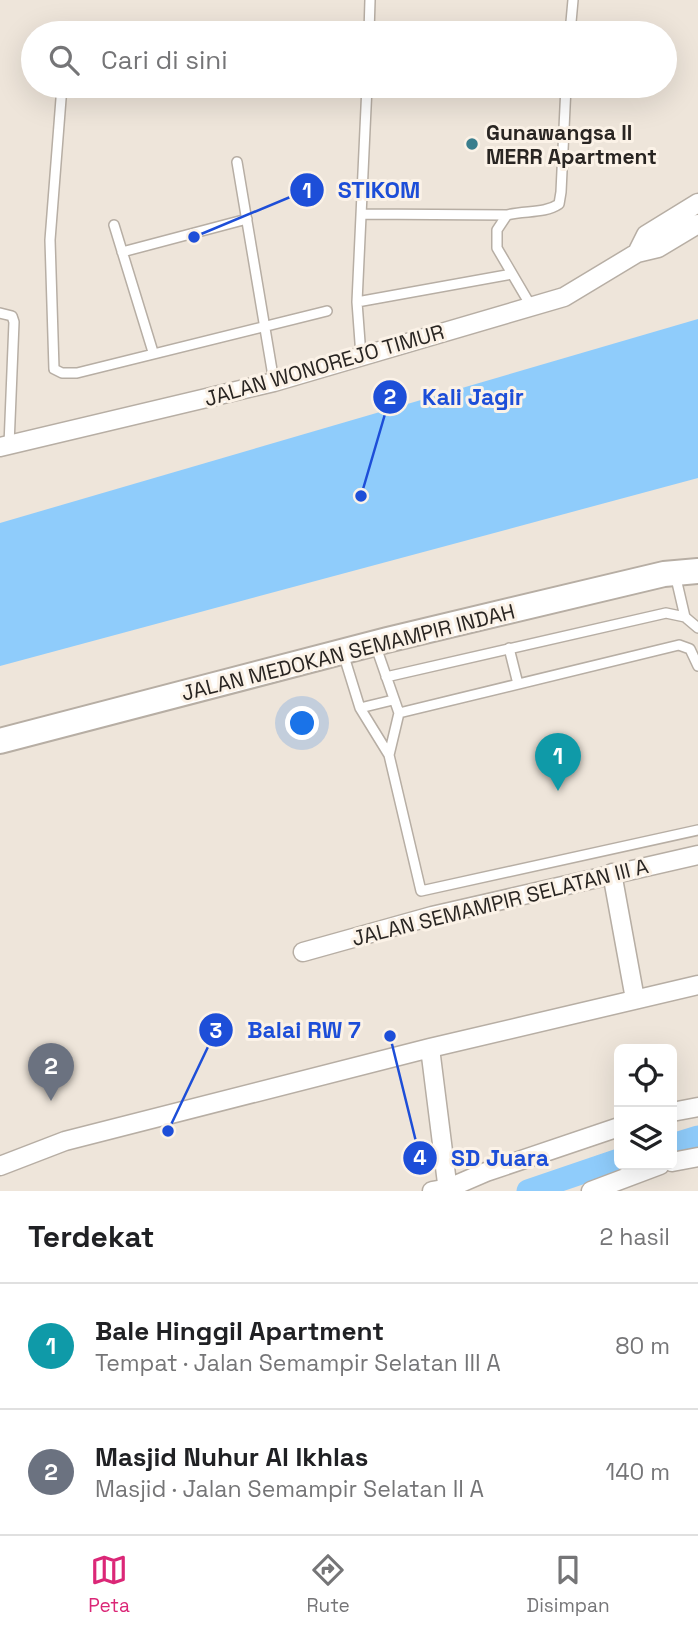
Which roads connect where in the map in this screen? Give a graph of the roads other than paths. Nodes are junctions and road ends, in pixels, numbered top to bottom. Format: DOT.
graph roads {
  1 [pos="370,0"];
  2 [pos="573,0"];
  3 [pos="369,21"];
  4 [pos="571,21"];
  5 [pos="61,98"];
  6 [pos="366,98"];
  7 [pos="565,98"];
  8 [pos="237,162"];
  9 [pos="698,203"];
  10 [pos="361,214"];
  11 [pos="507,215"];
  12 [pos="247,219"];
  13 [pos="698,224"];
  14 [pos="114,225"];
  15 [pos="122,252"];
  16 [pos="636,253"];
  17 [pos="512,274"];
  18 [pos="357,302"];
  19 [pos="531,306"];
  20 [pos="327,311"];
  21 [pos="0,313"];
  22 [pos="265,327"];
  23 [pos="153,352"];
  24 [pos="361,356"];
  25 [pos="274,382"];
  26 [pos="4,446"];
  27 [pos="686,572"];
  28 [pos="685,617"];
  29 [pos="698,628"];
  30 [pos="375,643"];
  31 [pos="509,648"];
  32 [pos="342,651"];
  33 [pos="698,666"];
  34 [pos="386,677"];
  35 [pos="518,684"];
  36 [pos="393,700"];
  37 [pos="360,708"];
  38 [pos="399,713"];
  39 [pos="0,741"];
  40 [pos="388,755"];
  41 [pos="698,830"];
  42 [pos="698,855"];
  43 [pos="612,873"];
  44 [pos="303,952"];
  45 [pos="698,985"];
  46 [pos="635,999"];
  47 [pos="429,1048"];
  48 [pos="698,1107"];
  49 [pos="677,1111"];
  50 [pos="614,1129"];
  51 [pos="698,1157"];
  52 [pos="677,1161"];
  53 [pos="0,1166"];
  54 [pos="647,1170"];
  55 [pos="443,1190"];
  56 [pos="591,1191"];
  1 -- 3 [label="lane"];
  2 -- 4 [label="lane"];
  5 -- 23 [label="lane"];
  6 -- 10 [label="lane"];
  7 -- 11 [label="lane"];
  8 -- 12 [label="lane"];
  9 -- 16 [label="street, JALAN WONOREJO TIMUR"];
  10 -- 11 [label="lane"];
  10 -- 18 [label="lane"];
  11 -- 17 [label="lane"];
  12 -- 15 [label="lane"];
  12 -- 22 [label="lane"];
  13 -- 16 [label="street, JALAN WONOREJO TIMUR"];
  14 -- 15 [label="lane"];
  15 -- 23 [label="lane"];
  16 -- 19 [label="street, JALAN WONOREJO TIMUR"];
  17 -- 18 [label="lane"];
  17 -- 19 [label="lane"];
  18 -- 24 [label="lane"];
  19 -- 24 [label="street, JALAN WONOREJO TIMUR"];
  20 -- 22 [label="lane"];
  21 -- 26 [label="lane"];
  22 -- 23 [label="lane"];
  22 -- 25 [label="lane"];
  24 -- 25 [label="street, JALAN WONOREJO TIMUR"];
  25 -- 26 [label="street, JALAN WONOREJO TIMUR"];
  27 -- 28 [label="lane"];
  27 -- 30 [label="street, JALAN MEDOKAN SEMAMPIR INDAH"];
  28 -- 29 [label="lane"];
  28 -- 31 [label="lane"];
  30 -- 32 [label="street, JALAN MEDOKAN SEMAMPIR INDAH"];
  30 -- 34 [label="lane"];
  31 -- 34 [label="lane"];
  31 -- 35 [label="lane"];
  32 -- 37 [label="lane"];
  32 -- 39 [label="street, JALAN MEDOKAN SEMAMPIR INDAH"];
  33 -- 35 [label="lane"];
  34 -- 36 [label="lane"];
  35 -- 38 [label="lane"];
  36 -- 37 [label="lane"];
  36 -- 38 [label="lane"];
  37 -- 40 [label="lane"];
  38 -- 40 [label="lane"];
  40 -- 41 [label="lane"];
  42 -- 43 [label="street, JALAN SEMAMPIR SELATAN III A"];
  43 -- 44 [label="street, JALAN SEMAMPIR SELATAN III A"];
  43 -- 46 [label="street"];
  45 -- 46 [label="street"];
  46 -- 47 [label="street"];
  47 -- 53 [label="street"];
  47 -- 55 [label="street"];
  48 -- 49 [label="street"];
  50 -- 55 [label="street"];
  51 -- 52 [label="street"];
  54 -- 56 [label="street"];
}
